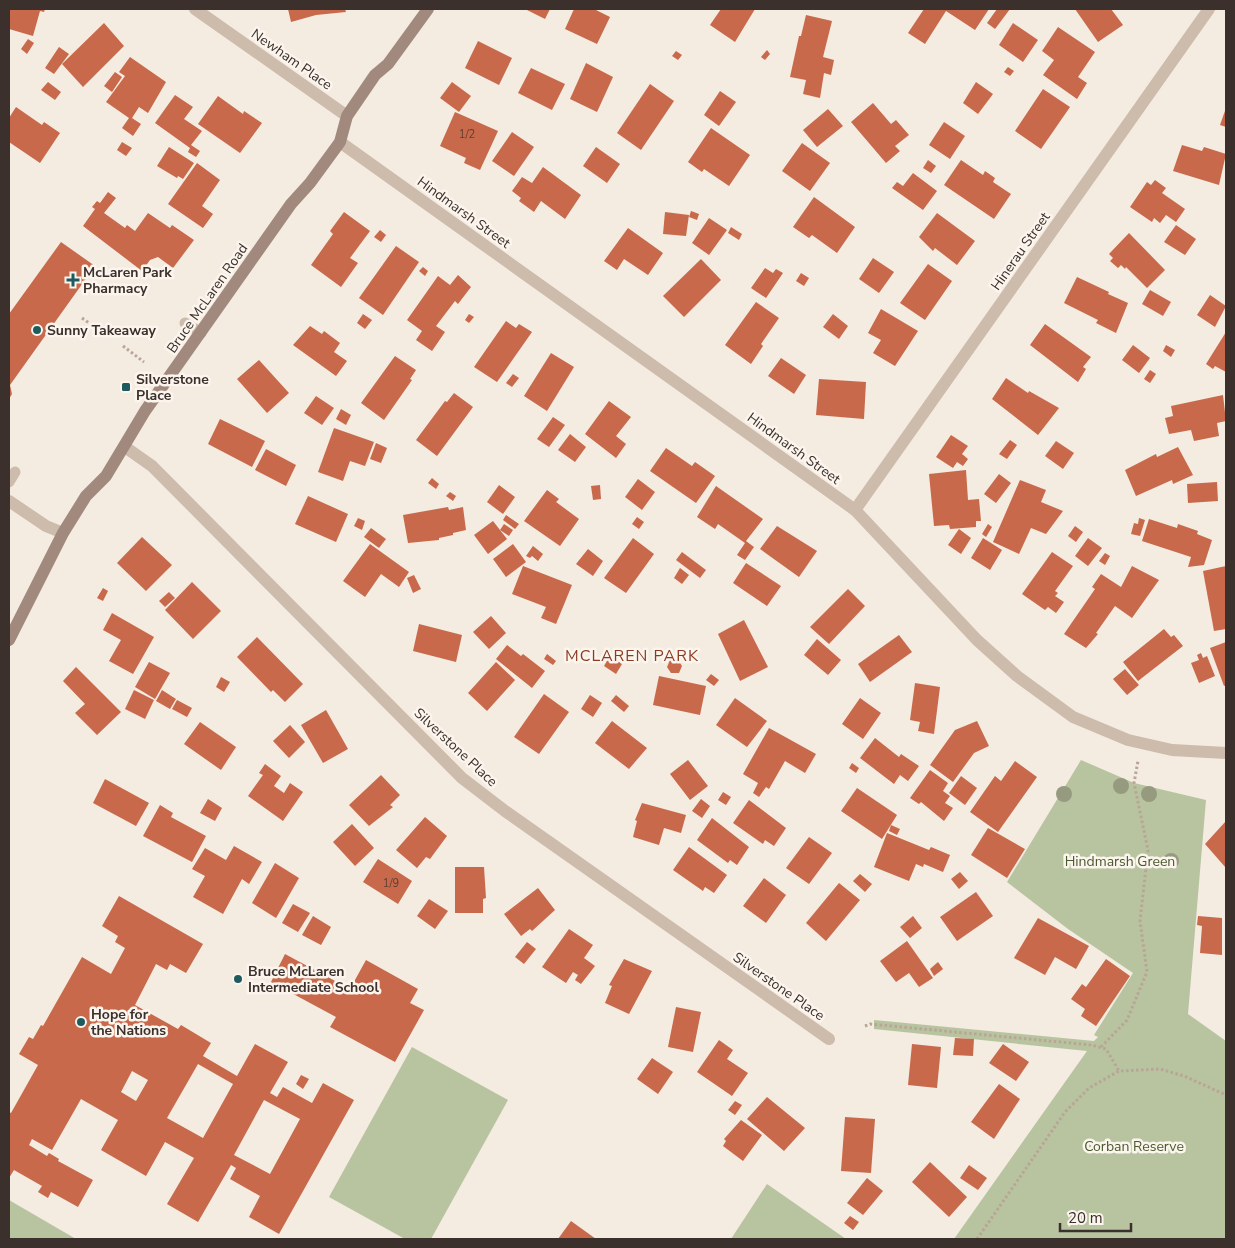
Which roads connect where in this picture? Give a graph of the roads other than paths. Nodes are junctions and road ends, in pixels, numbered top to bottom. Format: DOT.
graph roads {
  1 [pos="195,9"];
  2 [pos="428,9"];
  3 [pos="1209,9"];
  4 [pos="346,116"];
  5 [pos="340,142"];
  6 [pos="185,323"];
  7 [pos="201,333"];
  8 [pos="125,447"];
  9 [pos="9,500"];
  10 [pos="855,510"];
  11 [pos="63,534"];
  12 [pos="9,640"];
  13 [pos="1226,753"];
  14 [pos="829,1039"];
  1 -- 4 [label="street, Newham Place"];
  2 -- 4 [label="main road, Bruce McLaren Road"];
  3 -- 10 [label="street, Hinerau Street"];
  4 -- 5 [label="main road, Bruce McLaren Road"];
  5 -- 7 [label="main road, Bruce McLaren Road"];
  5 -- 10 [label="street, Hindmarsh Street"];
  6 -- 7 [label="lane"];
  7 -- 8 [label="main road, Bruce McLaren Road"];
  8 -- 11 [label="main road, Bruce McLaren Road"];
  8 -- 14 [label="street, Silverstone Place"];
  9 -- 11 [label="street"];
  10 -- 13 [label="street, Hindmarsh Street"];
  11 -- 12 [label="main road, Bruce McLaren Road"];
}
